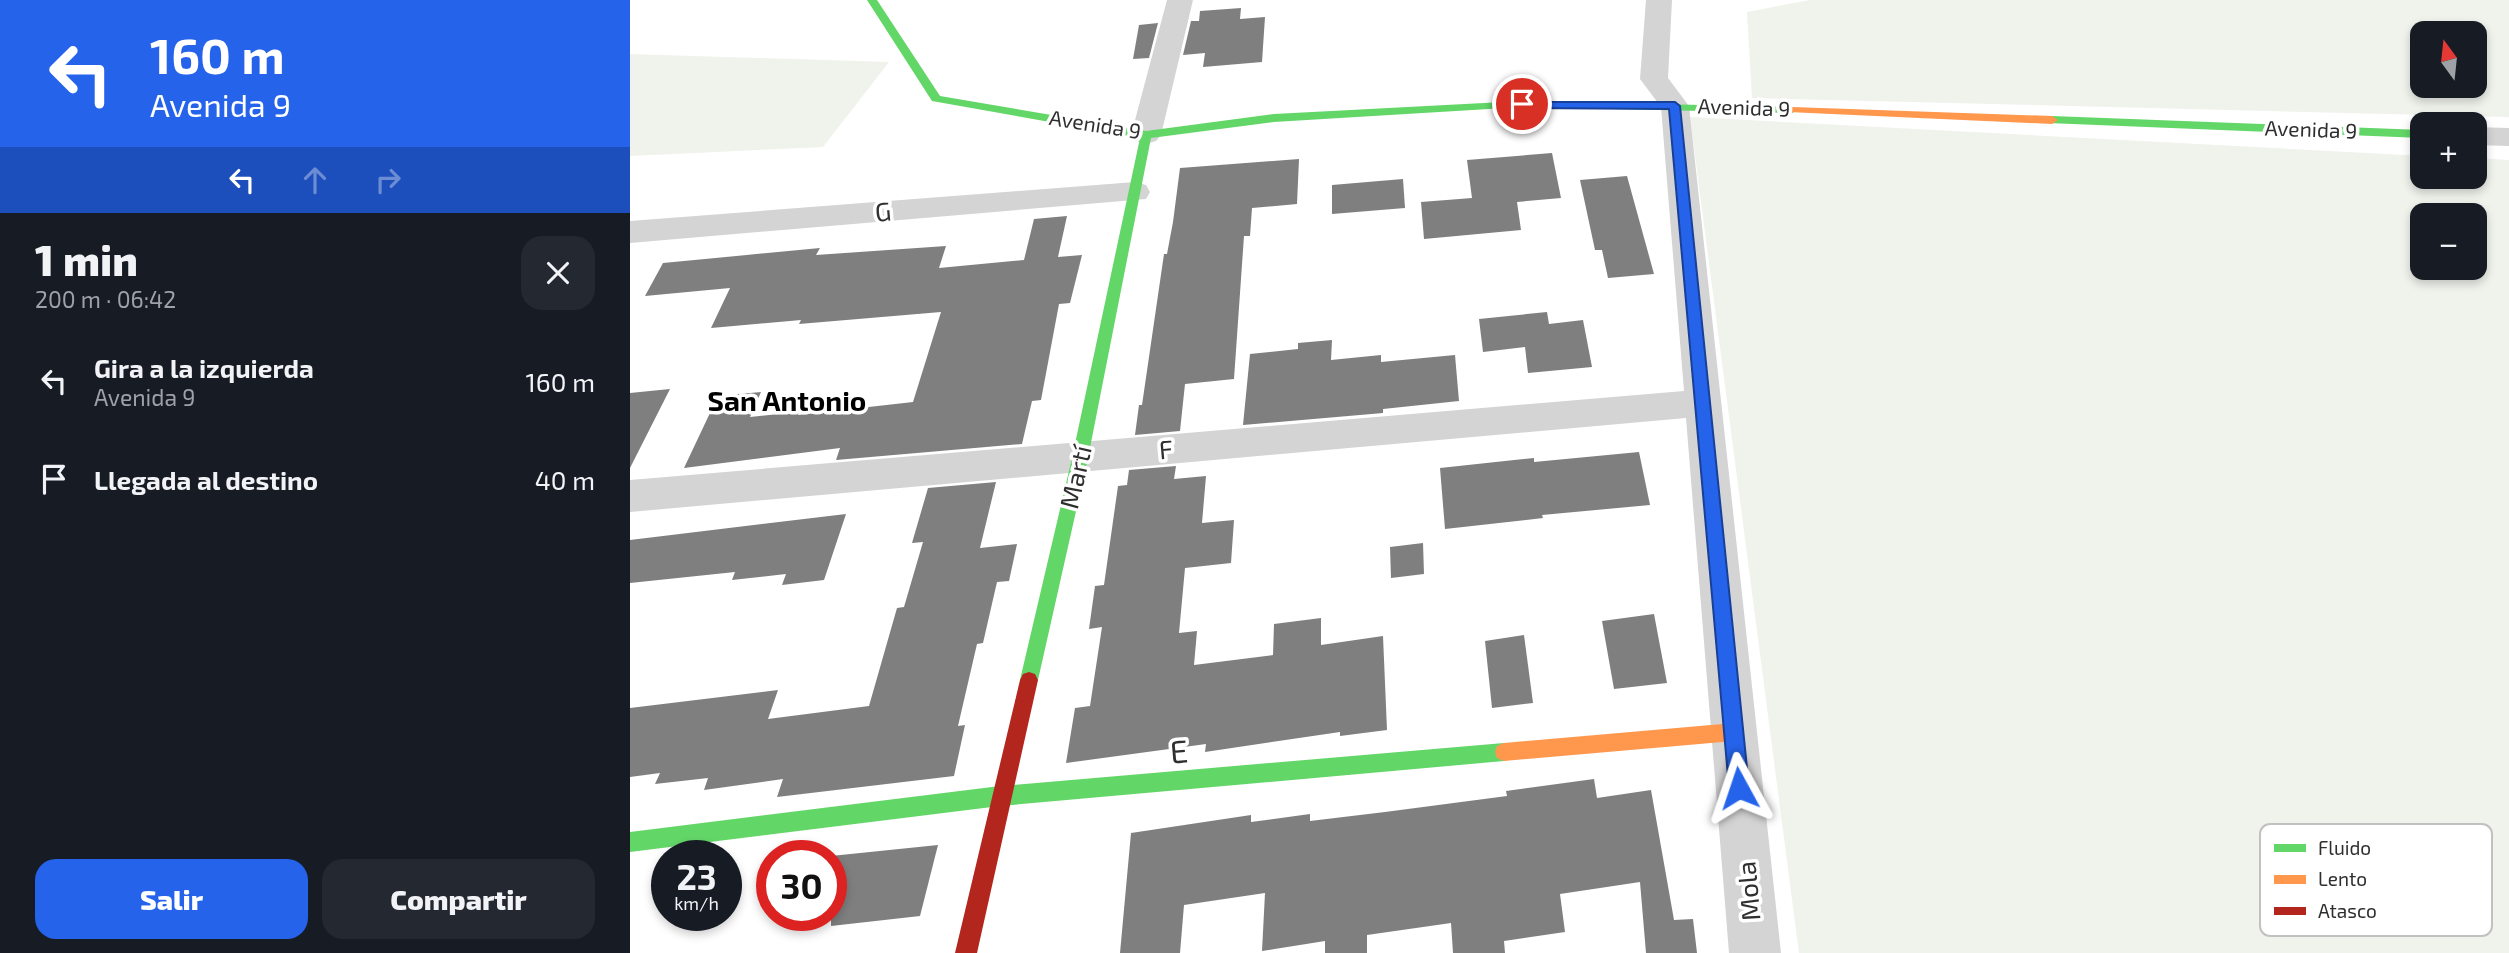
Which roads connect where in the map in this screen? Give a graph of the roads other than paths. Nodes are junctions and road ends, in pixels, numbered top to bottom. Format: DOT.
graph roads {
  1 [pos="872,0"];
  2 [pos="1180,0"];
  3 [pos="1659,0"];
  4 [pos="1675,106"];
  5 [pos="2410,134"];
  6 [pos="1146,135"];
  7 [pos="2487,136"];
  8 [pos="2509,137"];
  9 [pos="1135,192"];
  10 [pos="630,232"];
  11 [pos="1703,403"];
  12 [pos="1080,458"];
  13 [pos="630,496"];
  14 [pos="1734,732"];
  15 [pos="1000,796"];
  16 [pos="630,842"];
  17 [pos="966,953"];
  18 [pos="1755,953"];
  1 -- 6 [label="street, Avenida 9"];
  2 -- 6 [label="street, Martí"];
  3 -- 4 [label="street"];
  4 -- 5 [label="street, Avenida 9"];
  4 -- 6 [label="street, Avenida 9"];
  4 -- 11 [label="street, Mola"];
  6 -- 9 [label="street, Martí"];
  7 -- 8 [label="street"];
  9 -- 10 [label="street, G"];
  9 -- 12 [label="street, Martí"];
  11 -- 12 [label="street, F"];
  11 -- 14 [label="street, Mola"];
  12 -- 13 [label="street, F"];
  12 -- 15 [label="street, Martí"];
  14 -- 15 [label="street, E"];
  14 -- 18 [label="street, Mola"];
  15 -- 16 [label="street, E"];
  15 -- 17 [label="street, Martí"];
}
